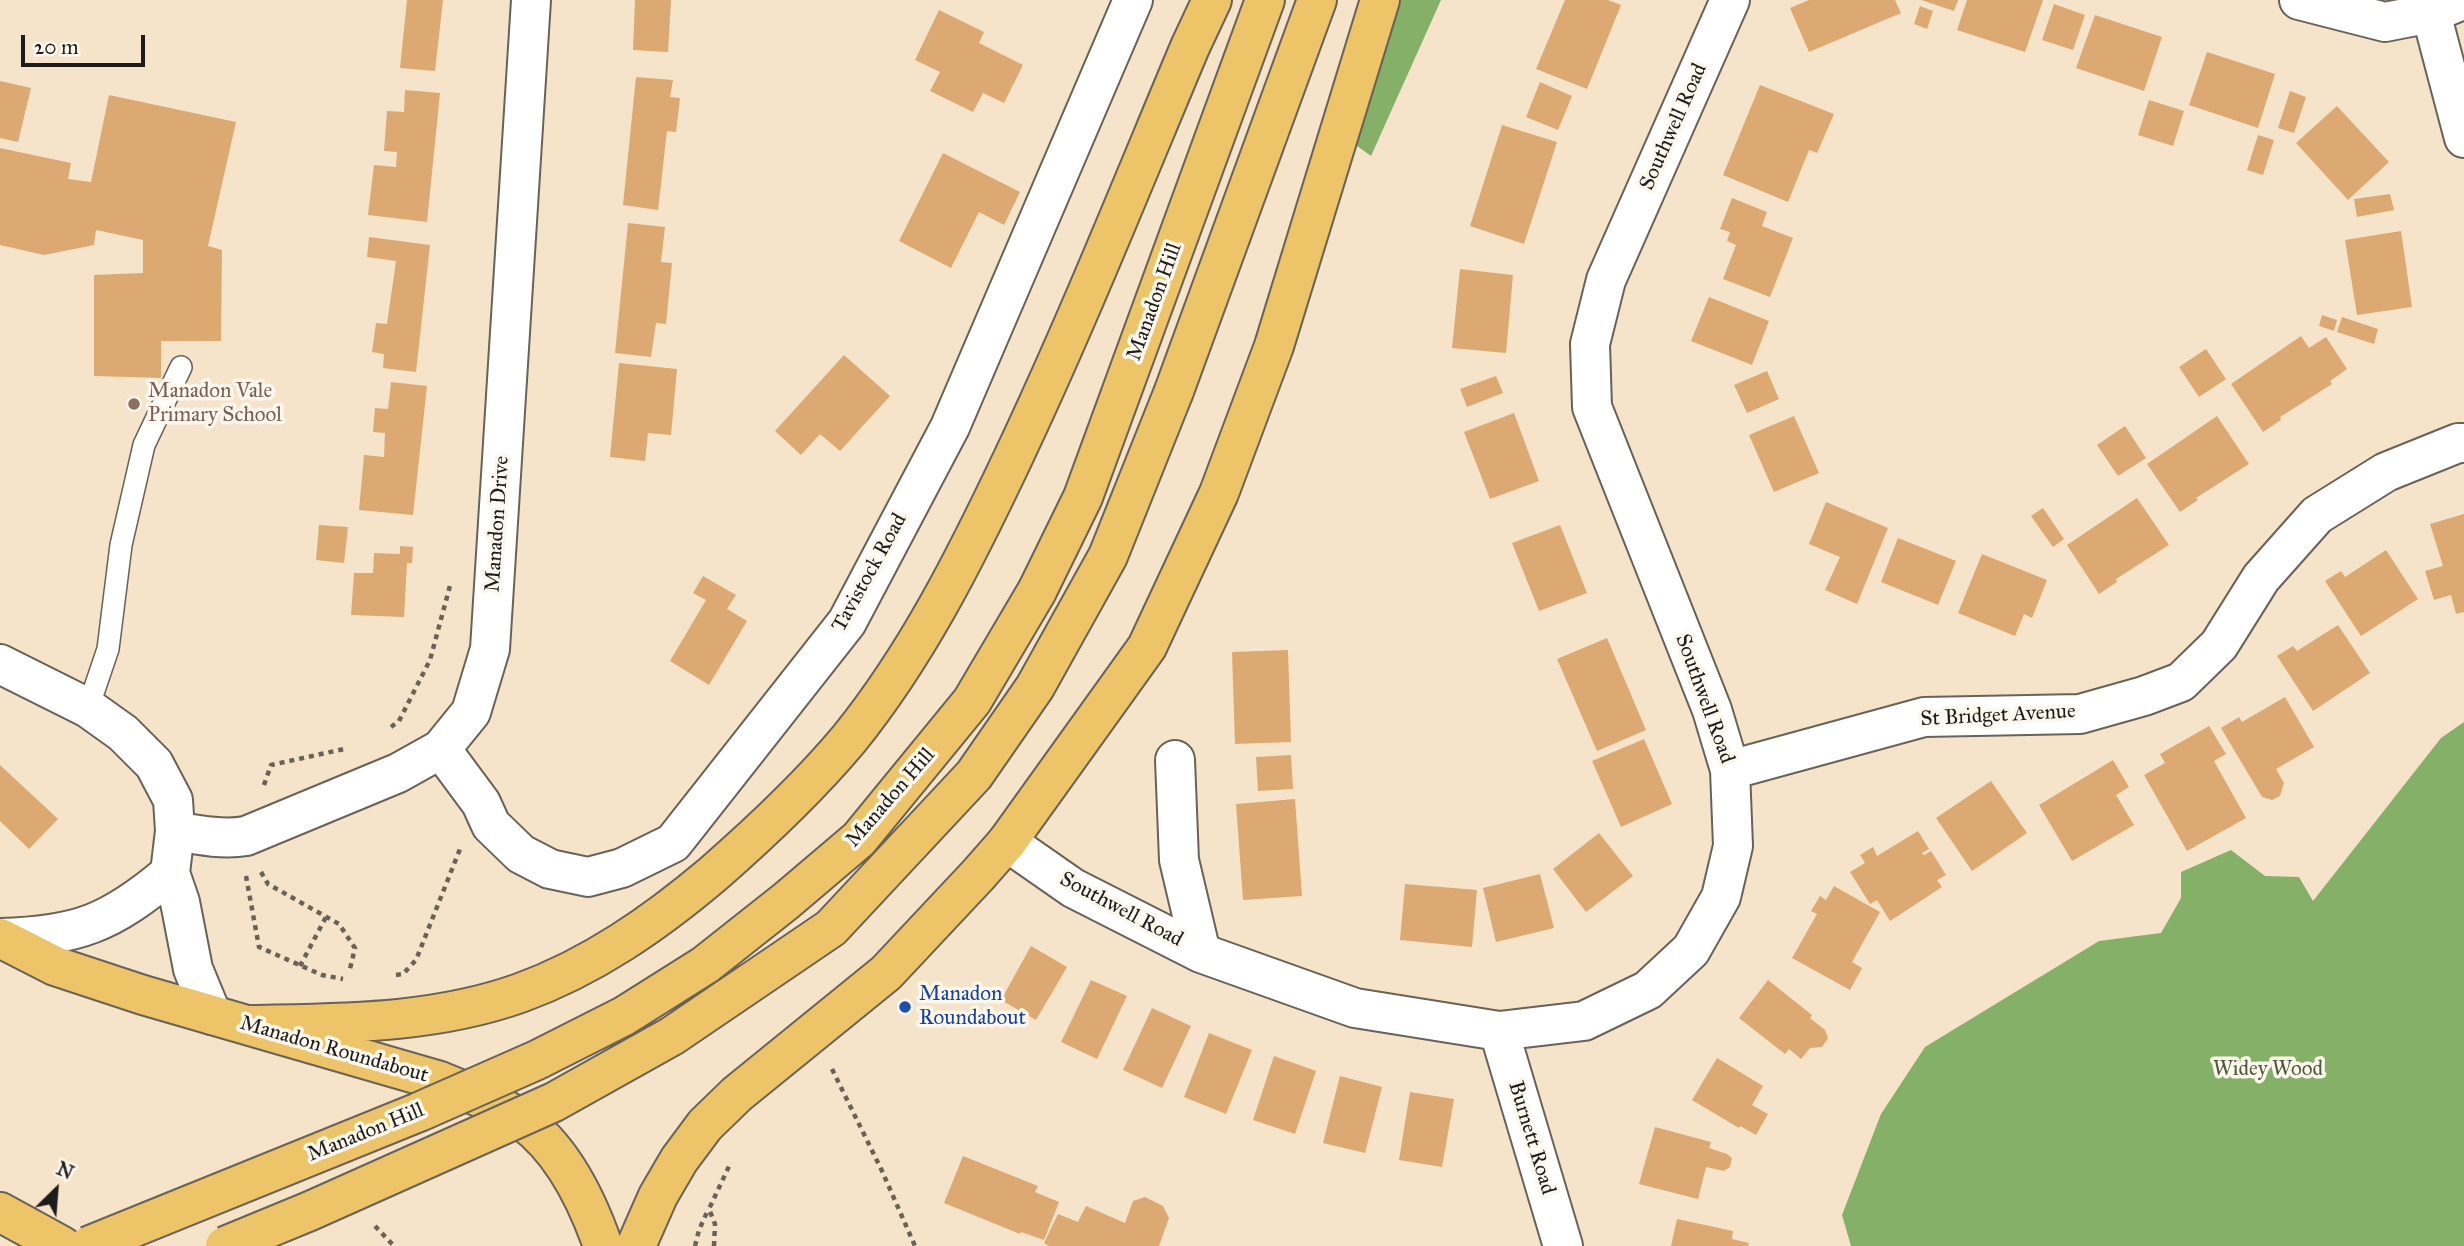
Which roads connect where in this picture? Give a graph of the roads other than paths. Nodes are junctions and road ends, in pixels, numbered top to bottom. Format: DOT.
graph roads {
  1 [pos="531,0"];
  2 [pos="1133,0"];
  3 [pos="1212,0"];
  4 [pos="1265,0"];
  5 [pos="1317,0"];
  6 [pos="1380,0"];
  7 [pos="1730,0"];
  8 [pos="2299,0"];
  9 [pos="2447,6"];
  10 [pos="2464,138"];
  11 [pos="181,367"];
  12 [pos="2464,443"];
  13 [pos="0,664"];
  14 [pos="88,708"];
  15 [pos="441,749"];
  16 [pos="1175,760"];
  17 [pos="1730,770"];
  18 [pos="175,831"];
  19 [pos="1007,842"];
  20 [pos="170,873"];
  21 [pos="0,938"];
  22 [pos="1201,953"];
  23 [pos="212,1014"];
  24 [pos="251,1025"];
  25 [pos="1499,1031"];
  26 [pos="0,1212"];
  27 [pos="62,1246"];
  28 [pos="88,1246"];
  29 [pos="225,1246"];
  30 [pos="603,1246"];
  31 [pos="636,1246"];
  32 [pos="1563,1246"];
  1 -- 15 [label="street, Manadon Drive"];
  2 -- 15 [label="street, Tavistock Road"];
  3 -- 24 [label="main road"];
  4 -- 28 [label="main road, Manadon Hill, bridge"];
  5 -- 29 [label="main road, Manadon Hill, bridge"];
  6 -- 19 [label="main road"];
  7 -- 17 [label="street, Southwell Road"];
  8 -- 9 [label="street"];
  9 -- 10 [label="street"];
  11 -- 14 [label="lane"];
  12 -- 17 [label="street, St Bridget Avenue"];
  13 -- 14 [label="street"];
  14 -- 18 [label="street"];
  15 -- 18 [label="street, Manadon Drive"];
  16 -- 22 [label="street, Southwell Road"];
  17 -- 25 [label="street, Southwell Road"];
  18 -- 20 [label="street"];
  19 -- 22 [label="street, Southwell Road"];
  19 -- 31 [label="main road"];
  20 -- 21 [label="street"];
  20 -- 23 [label="street"];
  21 -- 23 [label="main road, Manadon Roundabout"];
  22 -- 25 [label="street, Southwell Road"];
  23 -- 24 [label="main road, Manadon Roundabout"];
  24 -- 30 [label="main road, Manadon Roundabout"];
  25 -- 32 [label="street, Burnett Road"];
  26 -- 27 [label="main road"];
}
